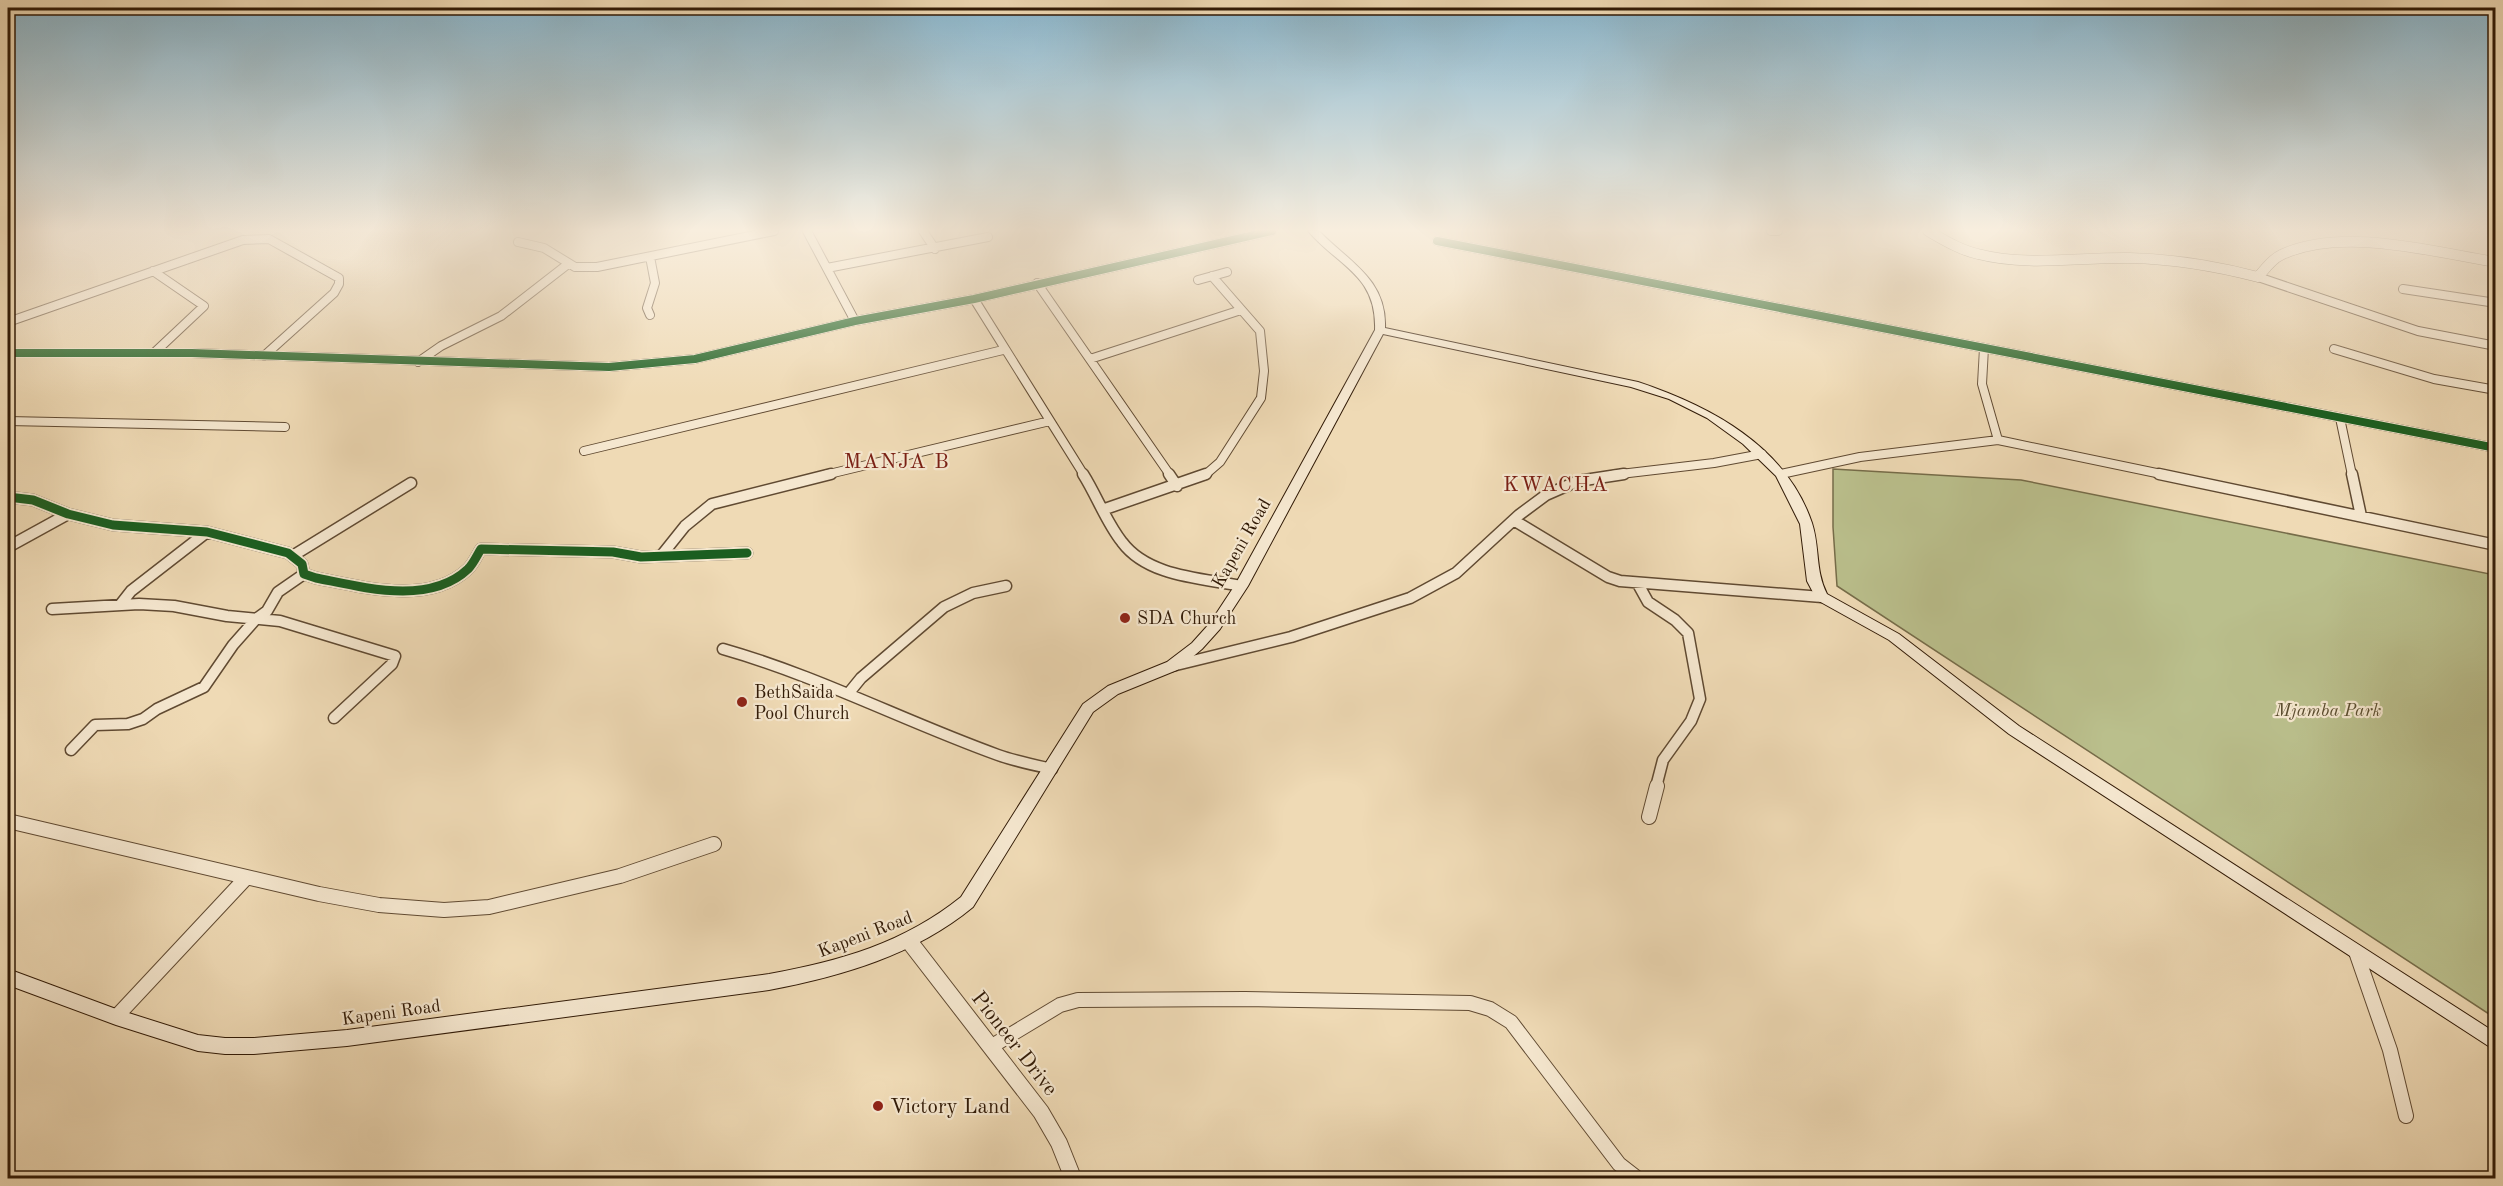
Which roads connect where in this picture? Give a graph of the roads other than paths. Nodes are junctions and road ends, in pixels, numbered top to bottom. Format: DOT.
graph roads {
  1 [pos="109,286"];
  2 [pos="175,286"];
  3 [pos="338,286"];
  4 [pos="539,286"];
  5 [pos="654,286"];
  6 [pos="837,286"];
  7 [pos="1021,286"];
  8 [pos="1040,286"];
  9 [pos="1221,286"];
  10 [pos="1370,286"];
  11 [pos="1669,286"];
  12 [pos="2286,286"];
  13 [pos="2403,288"];
  14 [pos="974,299"];
  15 [pos="2496,303"];
  16 [pos="1240,310"];
  17 [pos="650,315"];
  18 [pos="855,321"];
  19 [pos="8,322"];
  20 [pos="1380,330"];
  21 [pos="2496,346"];
  22 [pos="1984,348"];
  23 [pos="2334,349"];
  24 [pos="1003,351"];
  25 [pos="8,353"];
  26 [pos="154,353"];
  27 [pos="264,356"];
  28 [pos="1090,359"];
  29 [pos="418,362"];
  30 [pos="2496,390"];
  31 [pos="2340,418"];
  32 [pos="8,421"];
  33 [pos="1050,421"];
  34 [pos="285,427"];
  35 [pos="1998,440"];
  36 [pos="2496,448"];
  37 [pos="584,451"];
  38 [pos="1762,454"];
  39 [pos="1781,474"];
  40 [pos="411,483"];
  41 [pos="1177,486"];
  42 [pos="8,497"];
  43 [pos="1105,509"];
  44 [pos="68,514"];
  45 [pos="2361,516"];
  46 [pos="1515,521"];
  47 [pos="207,532"];
  48 [pos="2496,545"];
  49 [pos="8,547"];
  50 [pos="747,553"];
  51 [pos="294,555"];
  52 [pos="661,556"];
  53 [pos="304,574"];
  54 [pos="1638,584"];
  55 [pos="1006,586"];
  56 [pos="1240,586"];
  57 [pos="1822,597"];
  58 [pos="120,605"];
  59 [pos="52,609"];
  60 [pos="256,620"];
  61 [pos="723,649"];
  62 [pos="1172,666"];
  63 [pos="848,694"];
  64 [pos="334,718"];
  65 [pos="71,750"];
  66 [pos="1052,770"];
  67 [pos="1649,817"];
  68 [pos="8,821"];
  69 [pos="714,844"];
  70 [pos="246,878"];
  71 [pos="909,941"];
  72 [pos="2356,952"];
  73 [pos="8,977"];
  74 [pos="116,1017"];
  75 [pos="2496,1043"];
  76 [pos="992,1046"];
  77 [pos="2406,1116"];
  78 [pos="1073,1179"];
  79 [pos="1637,1179"];
  1 -- 19 [label="street"];
  2 -- 26 [label="street"];
  3 -- 27 [label="street"];
  4 -- 29 [label="street"];
  5 -- 17 [label="street"];
  6 -- 18 [label="street"];
  7 -- 14 [label="street"];
  8 -- 28 [label="street"];
  9 -- 16 [label="street"];
  10 -- 20 [label="main road"];
  11 -- 22 [label="street"];
  12 -- 21 [label="street"];
  13 -- 15 [label="street"];
  14 -- 18 [label="street"];
  14 -- 24 [label="street"];
  16 -- 28 [label="street"];
  16 -- 41 [label="street"];
  18 -- 29 [label="street"];
  20 -- 38 [label="main road"];
  20 -- 56 [label="main road, Kapeni Road"];
  22 -- 31 [label="street"];
  22 -- 35 [label="street"];
  23 -- 30 [label="street"];
  24 -- 33 [label="street"];
  24 -- 37 [label="street"];
  25 -- 26 [label="street"];
  26 -- 27 [label="street"];
  27 -- 29 [label="street"];
  28 -- 41 [label="street"];
  31 -- 36 [label="street"];
  31 -- 45 [label="street"];
  32 -- 34 [label="street"];
  33 -- 43 [label="street"];
  33 -- 52 [label="street"];
  35 -- 39 [label="street"];
  35 -- 45 [label="street"];
  38 -- 39 [label="main road"];
  38 -- 46 [label="street"];
  39 -- 57 [label="main road"];
  40 -- 51 [label="street"];
  41 -- 43 [label="street"];
  42 -- 44 [label="street"];
  43 -- 56 [label="street"];
  44 -- 47 [label="street"];
  44 -- 49 [label="street"];
  45 -- 48 [label="street"];
  46 -- 54 [label="street"];
  46 -- 62 [label="street"];
  47 -- 51 [label="street"];
  47 -- 58 [label="street"];
  50 -- 52 [label="street"];
  51 -- 53 [label="street"];
  52 -- 53 [label="street"];
  53 -- 60 [label="street"];
  54 -- 57 [label="street"];
  54 -- 67 [label="street"];
  55 -- 63 [label="street"];
  56 -- 62 [label="main road, Kapeni Road"];
  57 -- 72 [label="main road"];
  58 -- 59 [label="street"];
  58 -- 60 [label="street"];
  60 -- 64 [label="street"];
  60 -- 65 [label="street"];
  61 -- 63 [label="street"];
  62 -- 66 [label="main road, Kapeni Road"];
  63 -- 66 [label="street"];
  66 -- 71 [label="main road, Kapeni Road"];
  68 -- 70 [label="street"];
  69 -- 70 [label="street"];
  70 -- 74 [label="street"];
  71 -- 74 [label="main road, Kapeni Road"];
  71 -- 76 [label="street, Pioneer Drive"];
  72 -- 75 [label="main road"];
  72 -- 77 [label="street"];
  73 -- 74 [label="main road, Kapeni Road"];
  76 -- 78 [label="street, Pioneer Drive"];
  76 -- 79 [label="street"];
}
